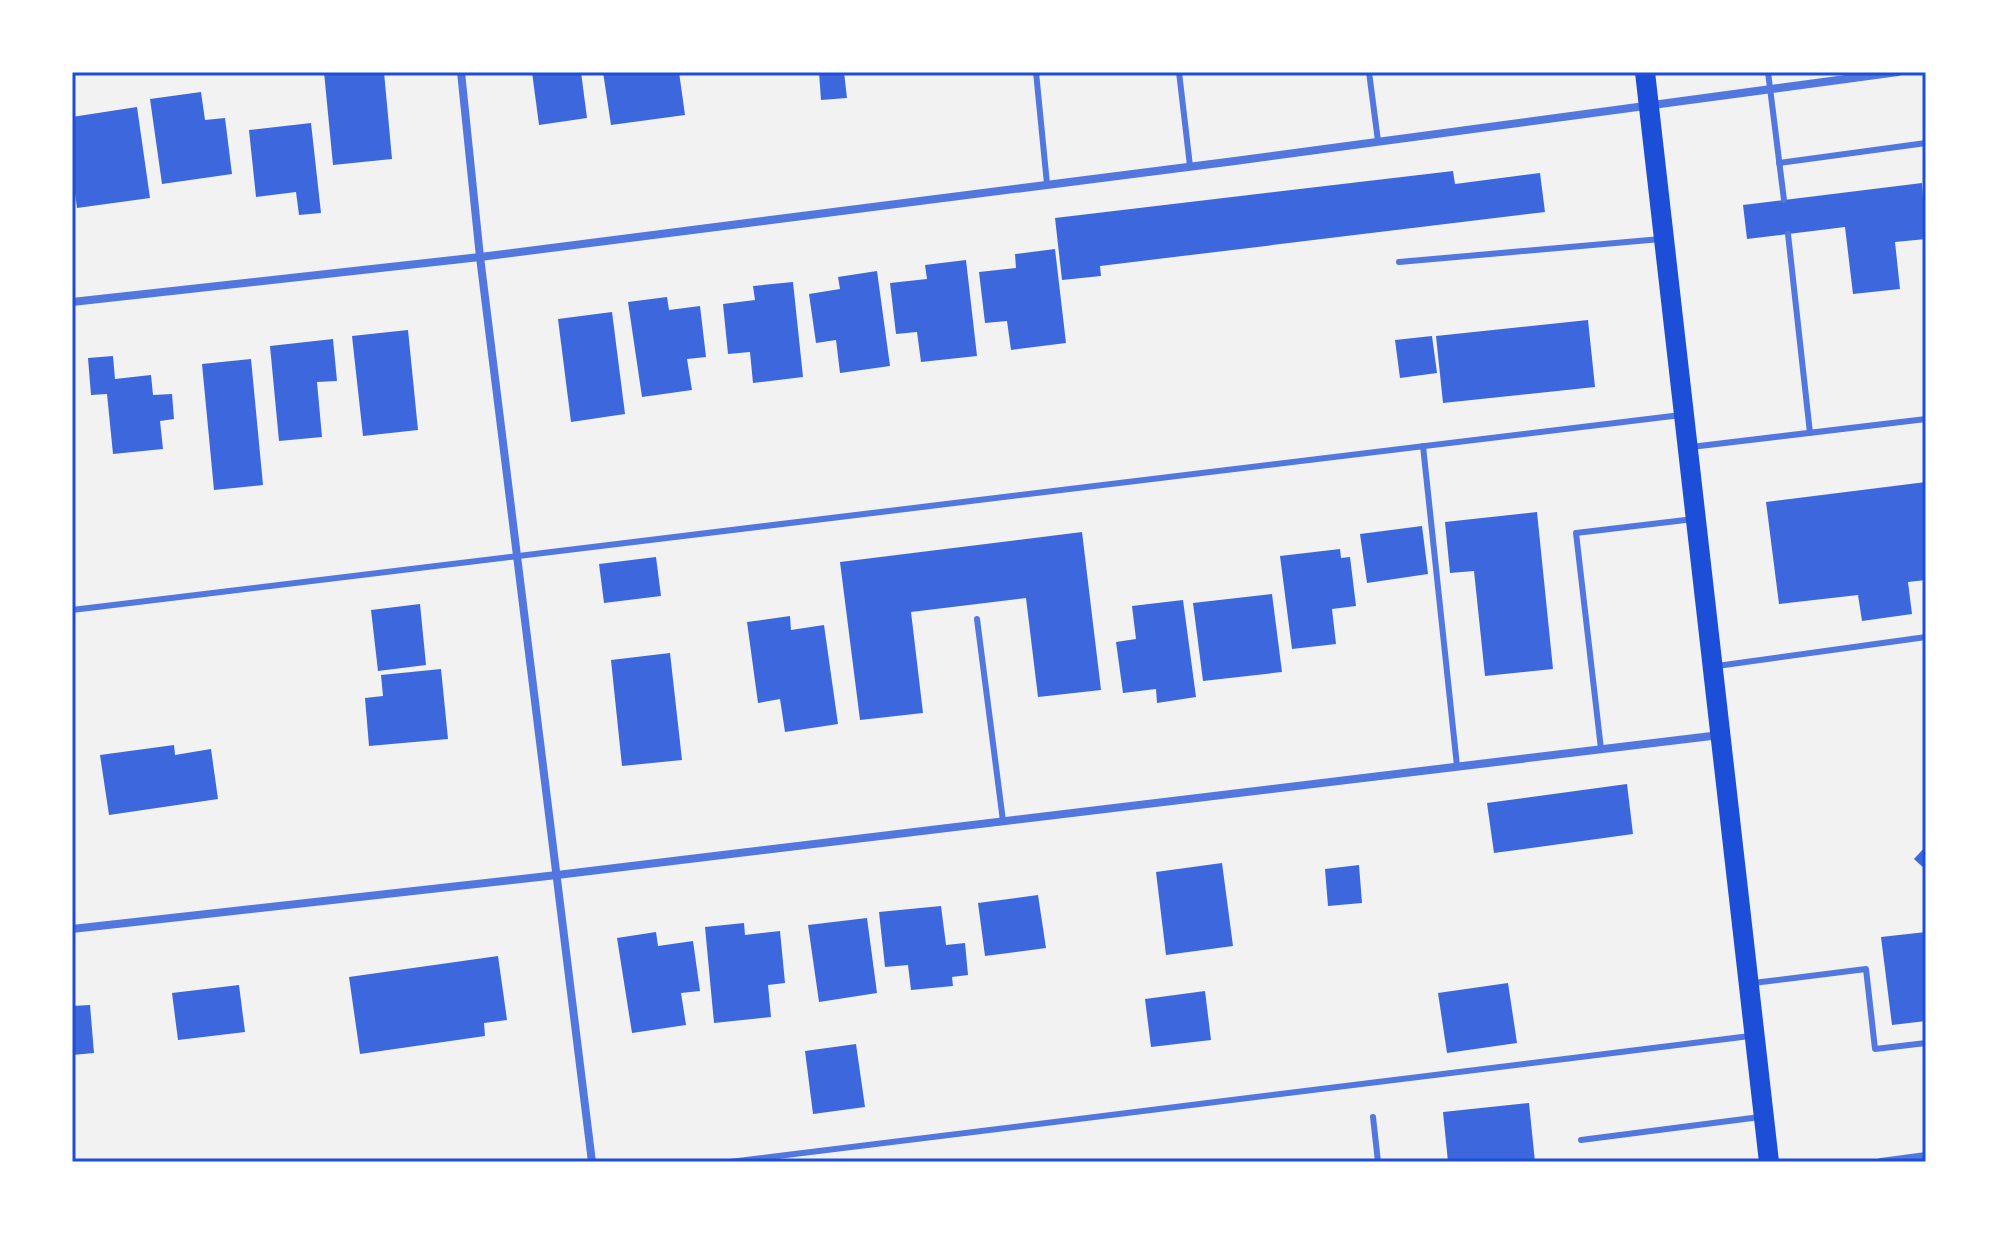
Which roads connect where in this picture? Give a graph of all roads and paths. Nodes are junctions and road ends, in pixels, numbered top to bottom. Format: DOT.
graph roads {
  1 [pos="461,72"];
  2 [pos="1036,72"];
  3 [pos="1179,72"];
  4 [pos="1369,72"];
  5 [pos="1645,72"];
  6 [pos="1768,72"];
  7 [pos="1898,72"];
  8 [pos="1770,88"];
  9 [pos="1649,104"];
  10 [pos="1378,141"];
  11 [pos="1926,143"];
  12 [pos="1779,163"];
  13 [pos="1190,166"];
  14 [pos="1047,184"];
  15 [pos="1784,200"];
  16 [pos="1788,234"];
  17 [pos="1665,239"];
  18 [pos="480,257"];
  19 [pos="1399,262"];
  20 [pos="72,302"];
  21 [pos="1685,414"];
  22 [pos="1926,419"];
  23 [pos="1810,433"];
  24 [pos="1423,446"];
  25 [pos="1688,447"];
  26 [pos="1696,519"];
  27 [pos="517,556"];
  28 [pos="72,610"];
  29 [pos="977,619"];
  30 [pos="1926,637"];
  31 [pos="1713,666"];
  32 [pos="1721,735"];
  33 [pos="1601,749"];
  34 [pos="1457,766"];
  35 [pos="1003,821"];
  36 [pos="557,875"];
  37 [pos="72,929"];
  38 [pos="1749,983"];
  39 [pos="1755,1036"];
  40 [pos="1926,1043"];
  41 [pos="1764,1116"];
  42 [pos="1373,1117"];
  43 [pos="1581,1140"];
  44 [pos="1926,1156"];
  45 [pos="1899,1161"];
  46 [pos="592,1162"];
  47 [pos="730,1162"];
  48 [pos="1378,1162"];
  49 [pos="1769,1162"];
  50 [pos="1881,1162"];
  1 -- 18 [label="street"];
  2 -- 14 [label="lane"];
  3 -- 13 [label="lane"];
  4 -- 10 [label="lane"];
  5 -- 9 [label="main road"];
  6 -- 8 [label="lane"];
  7 -- 8 [label="street"];
  8 -- 9 [label="street"];
  8 -- 12 [label="lane"];
  9 -- 10 [label="street"];
  9 -- 17 [label="main road"];
  10 -- 13 [label="street"];
  11 -- 12 [label="lane"];
  12 -- 15 [label="lane"];
  13 -- 14 [label="street"];
  14 -- 18 [label="street"];
  16 -- 23 [label="lane"];
  17 -- 19 [label="lane"];
  17 -- 21 [label="main road"];
  18 -- 20 [label="street"];
  18 -- 27 [label="street"];
  21 -- 24 [label="lane"];
  21 -- 25 [label="main road"];
  22 -- 23 [label="lane"];
  23 -- 25 [label="lane"];
  24 -- 27 [label="lane"];
  24 -- 34 [label="lane"];
  25 -- 26 [label="main road"];
  26 -- 31 [label="main road"];
  26 -- 33 [label="lane"];
  27 -- 28 [label="lane"];
  27 -- 36 [label="street"];
  29 -- 35 [label="lane"];
  30 -- 31 [label="lane"];
  31 -- 32 [label="main road"];
  32 -- 33 [label="street"];
  32 -- 38 [label="main road"];
  33 -- 34 [label="street"];
  34 -- 35 [label="street"];
  35 -- 36 [label="street"];
  36 -- 37 [label="street"];
  36 -- 46 [label="street"];
  38 -- 39 [label="main road"];
  38 -- 40 [label="lane"];
  39 -- 41 [label="main road"];
  39 -- 47 [label="lane"];
  41 -- 43 [label="lane"];
  41 -- 49 [label="main road"];
  42 -- 48 [label="lane"];
  44 -- 45 [label="street"];
  45 -- 50 [label="street"];
}
